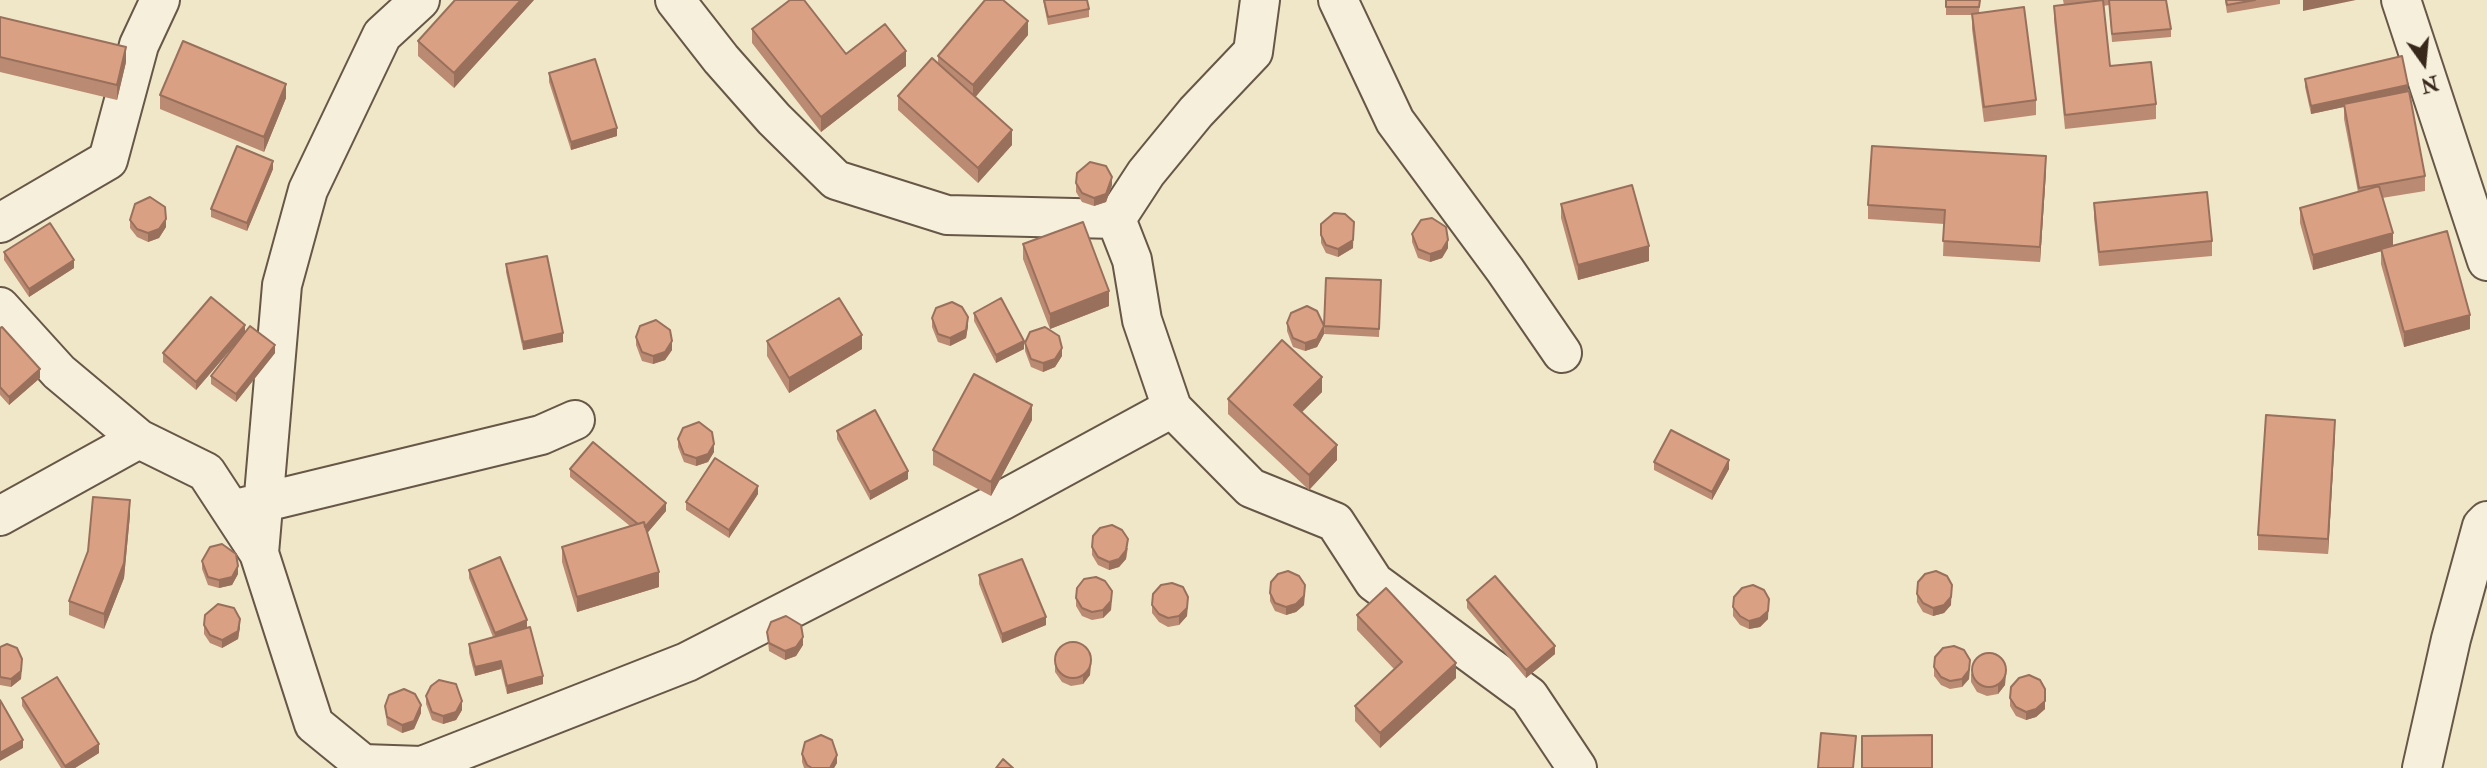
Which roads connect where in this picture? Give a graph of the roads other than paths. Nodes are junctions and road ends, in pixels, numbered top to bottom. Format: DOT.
graph roads {
  1 [pos="160,0"];
  2 [pos="675,0"];
  3 [pos="1260,0"];
  4 [pos="1338,0"];
  5 [pos="2401,0"];
  6 [pos="415,1"];
  7 [pos="1116,219"];
  8 [pos="0,223"];
  9 [pos="2487,261"];
  10 [pos="0,307"];
  11 [pos="1562,353"];
  12 [pos="1172,408"];
  13 [pos="575,420"];
  14 [pos="139,439"];
  15 [pos="248,506"];
  16 [pos="0,516"];
  17 [pos="2487,521"];
  18 [pos="1577,768"];
  19 [pos="2422,768"];
  1 -- 8 [label="street"];
  2 -- 7 [label="street"];
  3 -- 7 [label="street"];
  4 -- 11 [label="street"];
  5 -- 9 [label="street"];
  6 -- 15 [label="street"];
  7 -- 12 [label="street"];
  10 -- 14 [label="street"];
  12 -- 15 [label="street"];
  12 -- 18 [label="street"];
  13 -- 15 [label="street"];
  14 -- 15 [label="street"];
  14 -- 16 [label="street"];
  17 -- 19 [label="street"];
}
